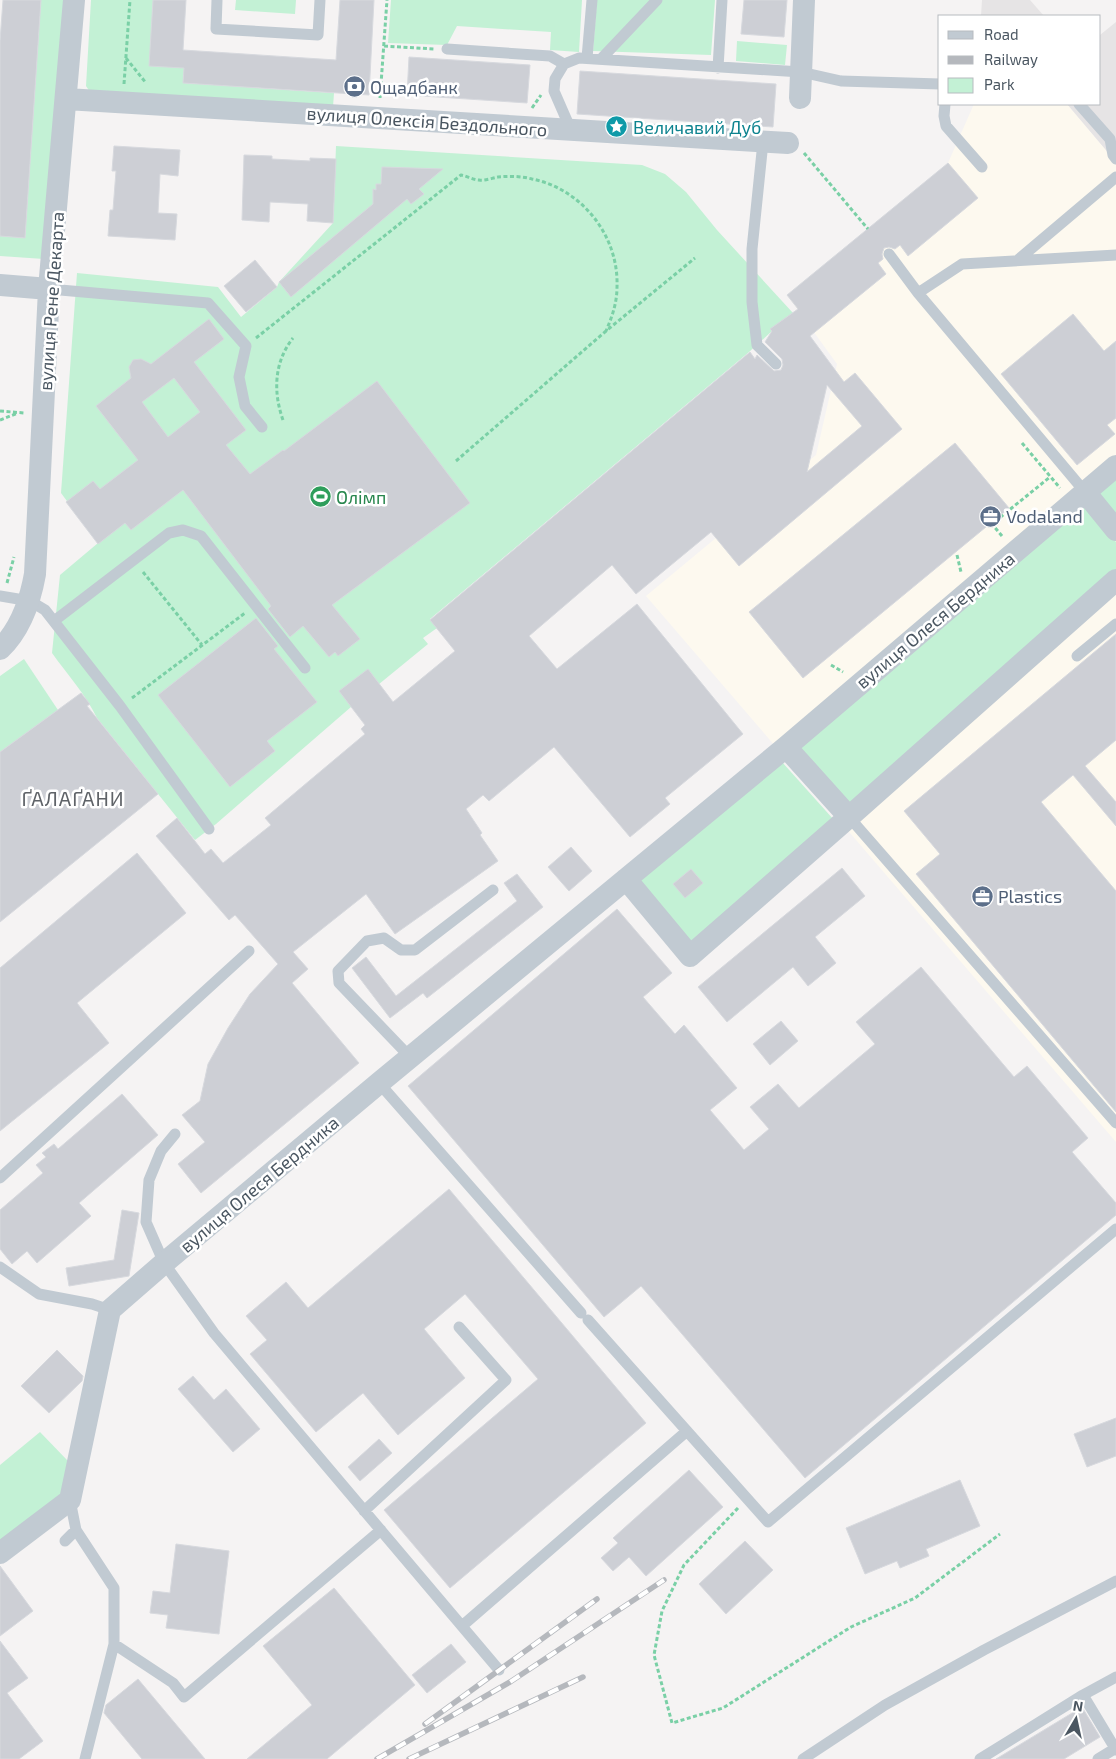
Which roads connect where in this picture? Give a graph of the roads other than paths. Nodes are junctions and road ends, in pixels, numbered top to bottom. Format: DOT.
graph roads {
  1 [pos="74,0"];
  2 [pos="218,0"];
  3 [pos="320,0"];
  4 [pos="592,0"];
  5 [pos="656,0"];
  6 [pos="722,0"];
  7 [pos="804,0"];
  8 [pos="447,49"];
  9 [pos="587,58"];
  10 [pos="601,59"];
  11 [pos="564,64"];
  12 [pos="718,68"];
  13 [pos="801,72"];
  14 [pos="938,84"];
  15 [pos="800,98"];
  16 [pos="66,99"];
  17 [pos="945,105"];
  18 [pos="1080,105"];
  19 [pos="571,130"];
  20 [pos="763,142"];
  21 [pos="796,147"];
  22 [pos="1116,159"];
  23 [pos="982,167"];
  24 [pos="1116,177"];
  25 [pos="889,254"];
  26 [pos="1116,255"];
  27 [pos="1019,260"];
  28 [pos="0,285"];
  29 [pos="49,289"];
  30 [pos="918,294"];
  31 [pos="776,364"];
  32 [pos="262,427"];
  33 [pos="1116,466"];
  34 [pos="1075,493"];
  35 [pos="1116,530"];
  36 [pos="1116,580"];
  37 [pos="0,596"];
  38 [pos="30,601"];
  39 [pos="54,621"];
  40 [pos="1116,624"];
  41 [pos="0,649"];
  42 [pos="1077,656"];
  43 [pos="305,668"];
  44 [pos="786,747"];
  45 [pos="849,817"];
  46 [pos="209,829"];
  47 [pos="626,879"];
  48 [pos="493,890"];
  49 [pos="248,951"];
  50 [pos="410,1057"];
  51 [pos="379,1083"];
  52 [pos="1116,1123"];
  53 [pos="175,1134"];
  54 [pos="0,1178"];
  55 [pos="1116,1229"];
  56 [pos="164,1263"];
  57 [pos="0,1267"];
  58 [pos="110,1310"];
  59 [pos="459,1327"];
  60 [pos="687,1430"];
  61 [pos="70,1500"];
  62 [pos="364,1511"];
  63 [pos="76,1530"];
  64 [pos="381,1530"];
  65 [pos="64,1541"];
  66 [pos="0,1553"];
  67 [pos="1116,1581"];
  68 [pos="462,1626"];
  69 [pos="114,1644"];
  70 [pos="499,1670"];
  71 [pos="1116,1677"];
  72 [pos="1083,1695"];
  73 [pos="1116,1749"];
  74 [pos="85,1759"];
  75 [pos="803,1759"];
  76 [pos="980,1759"];
  77 [pos="1098,1759"];
  1 -- 16 [label="street, вулиця Рене Декарта"];
  2 -- 3 [label="lane"];
  4 -- 9 [label="lane"];
  5 -- 10 [label="lane"];
  6 -- 12 [label="lane"];
  7 -- 13 [label="street"];
  8 -- 11 [label="lane"];
  9 -- 10 [label="lane"];
  9 -- 11 [label="lane"];
  10 -- 12 [label="lane"];
  11 -- 19 [label="lane"];
  12 -- 13 [label="lane"];
  13 -- 14 [label="lane"];
  13 -- 15 [label="street"];
  16 -- 19 [label="street, вулиця Олексія Бездольного"];
  16 -- 29 [label="street, вулиця Рене Декарта"];
  17 -- 23 [label="lane"];
  18 -- 22 [label="lane"];
  19 -- 20 [label="street, вулиця Олексія Бездольного"];
  20 -- 21 [label="street, вулиця Олексія Бездольного"];
  20 -- 31 [label="lane"];
  24 -- 27 [label="lane"];
  25 -- 30 [label="lane"];
  26 -- 27 [label="lane"];
  27 -- 30 [label="lane"];
  28 -- 29 [label="street"];
  29 -- 32 [label="lane"];
  29 -- 38 [label="street, вулиця Рене Декарта"];
  30 -- 34 [label="lane"];
  33 -- 34 [label="street, вулиця Олеся Бердника"];
  34 -- 35 [label="street"];
  34 -- 44 [label="street, вулиця Олеся Бердника"];
  36 -- 45 [label="street"];
  37 -- 38 [label="lane"];
  38 -- 39 [label="lane"];
  38 -- 41 [label="street, вулиця Рене Декарта"];
  39 -- 43 [label="lane"];
  39 -- 46 [label="lane"];
  40 -- 42 [label="lane"];
  44 -- 45 [label="street"];
  44 -- 47 [label="street, вулиця Олеся Бердника"];
  45 -- 47 [label="street"];
  45 -- 52 [label="lane"];
  47 -- 50 [label="street, вулиця Олеся Бердника"];
  48 -- 50 [label="lane"];
  49 -- 54 [label="lane"];
  50 -- 51 [label="street, вулиця Олеся Бердника"];
  51 -- 56 [label="street, вулиця Олеся Бердника"];
  51 -- 60 [label="lane"];
  53 -- 56 [label="lane"];
  55 -- 60 [label="lane"];
  56 -- 58 [label="street, вулиця Олеся Бердника"];
  56 -- 62 [label="lane"];
  57 -- 58 [label="lane"];
  58 -- 61 [label="street"];
  59 -- 62 [label="lane"];
  60 -- 68 [label="lane"];
  61 -- 63 [label="lane"];
  61 -- 66 [label="street"];
  62 -- 64 [label="lane"];
  63 -- 65 [label="lane"];
  63 -- 69 [label="lane"];
  64 -- 68 [label="lane"];
  64 -- 69 [label="lane"];
  67 -- 75 [label="lane"];
  68 -- 70 [label="lane"];
  69 -- 74 [label="lane"];
  71 -- 72 [label="lane"];
  72 -- 73 [label="lane"];
  72 -- 76 [label="lane"];
  73 -- 77 [label="lane"];
}
